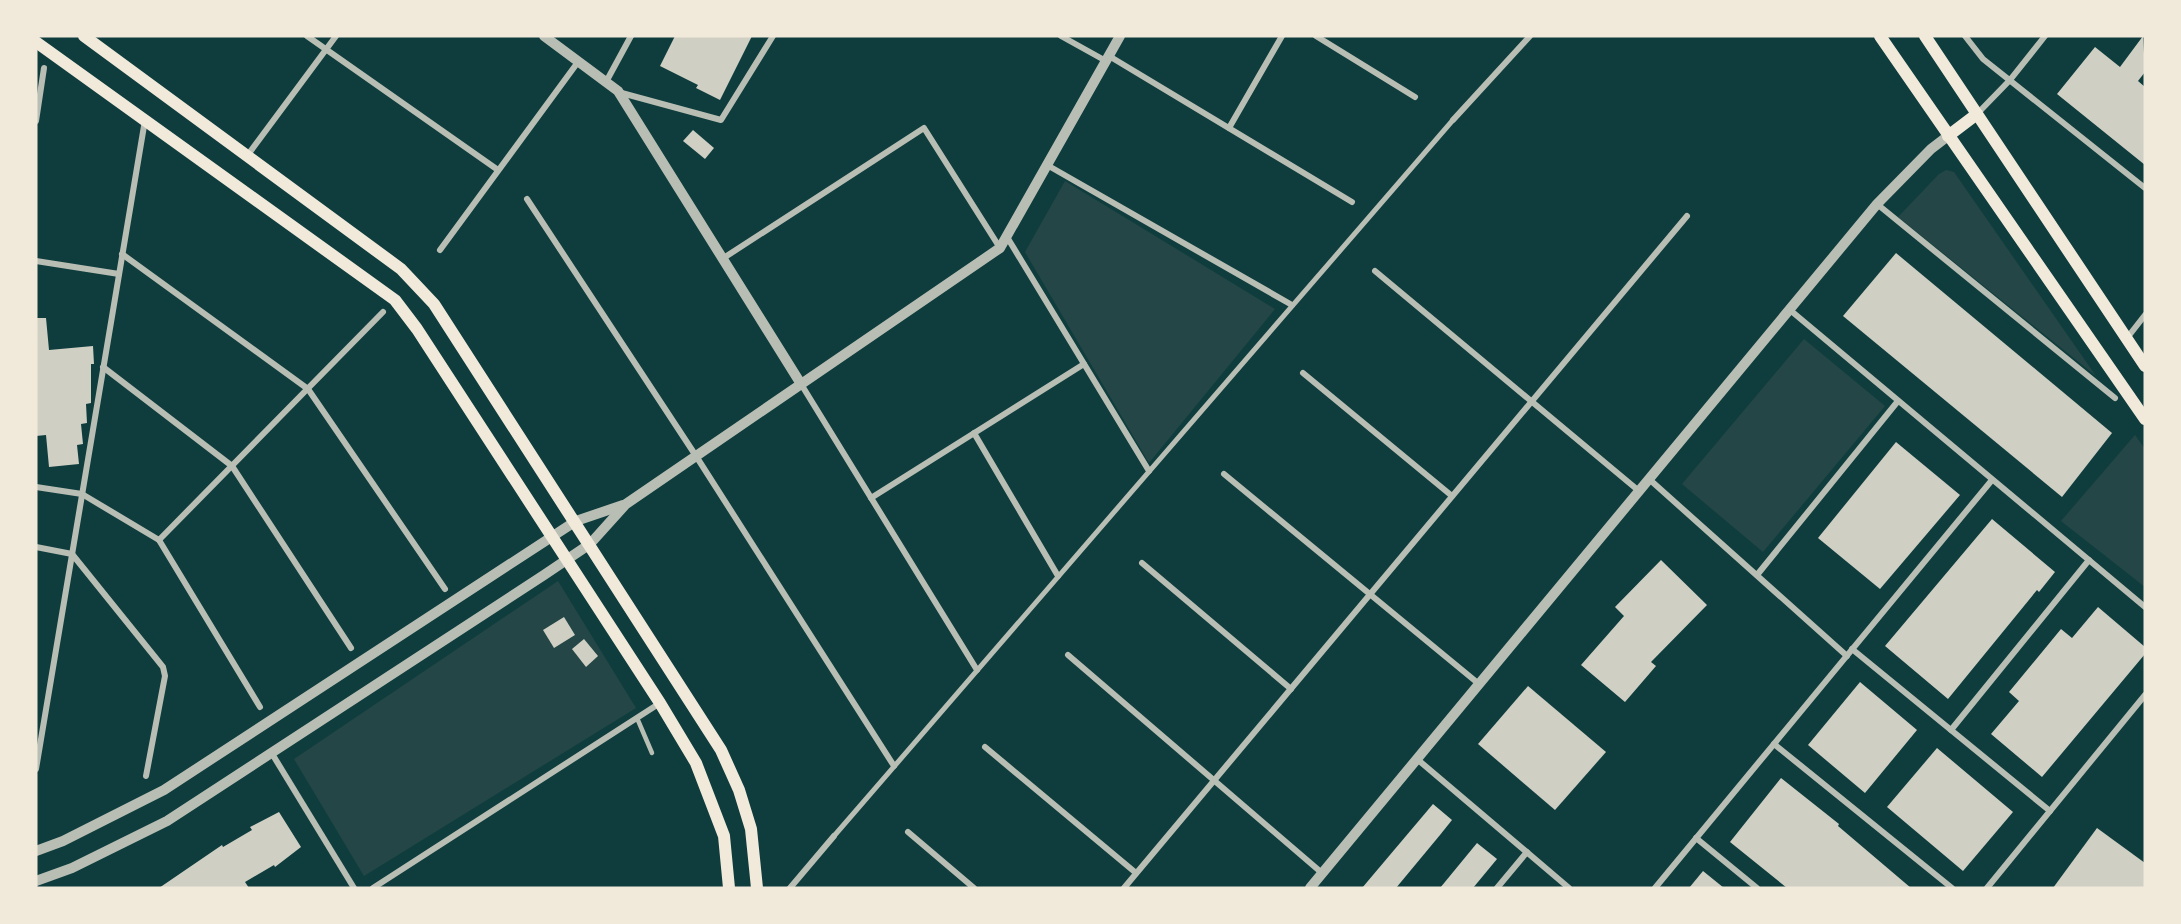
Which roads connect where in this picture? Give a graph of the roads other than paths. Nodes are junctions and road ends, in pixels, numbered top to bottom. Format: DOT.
graph roads {
  1 [pos="84,36"];
  2 [pos="307,36"];
  3 [pos="336,36"];
  4 [pos="544,36"];
  5 [pos="631,36"];
  6 [pos="773,36"];
  7 [pos="1062,36"];
  8 [pos="1120,36"];
  9 [pos="1282,36"];
  10 [pos="1316,36"];
  11 [pos="1530,36"];
  12 [pos="1880,36"];
  13 [pos="1925,36"];
  14 [pos="1965,36"];
  15 [pos="2046,36"];
  16 [pos="36,42"];
  17 [pos="327,50"];
  18 [pos="1107,59"];
  19 [pos="578,62"];
  20 [pos="44,68"];
  21 [pos="2010,80"];
  22 [pos="606,82"];
  23 [pos="618,92"];
  24 [pos="1415,97"];
  25 [pos="1977,114"];
  26 [pos="145,120"];
  27 [pos="1453,120"];
  28 [pos="36,121"];
  29 [pos="1229,128"];
  30 [pos="1948,136"];
  31 [pos="247,156"];
  32 [pos="1047,165"];
  33 [pos="498,170"];
  34 [pos="2145,189"];
  35 [pos="527,199"];
  36 [pos="1352,202"];
  37 [pos="1877,204"];
  38 [pos="1687,216"];
  39 [pos="1006,237"];
  40 [pos="1000,248"];
  41 [pos="440,250"];
  42 [pos="122,254"];
  43 [pos="722,259"];
  44 [pos="36,261"];
  45 [pos="1376,271"];
  46 [pos="119,274"];
  47 [pos="1292,305"];
  48 [pos="1790,310"];
  49 [pos="383,312"];
  50 [pos="2145,315"];
  51 [pos="2126,339"];
  52 [pos="1084,364"];
  53 [pos="2145,366"];
  54 [pos="103,367"];
  55 [pos="1303,373"];
  56 [pos="801,384"];
  57 [pos="308,389"];
  58 [pos="2115,398"];
  59 [pos="1532,401"];
  60 [pos="1899,401"];
  61 [pos="2145,418"];
  62 [pos="974,433"];
  63 [pos="696,456"];
  64 [pos="232,466"];
  65 [pos="1149,471"];
  66 [pos="1224,474"];
  67 [pos="1649,479"];
  68 [pos="1992,480"];
  69 [pos="36,487"];
  70 [pos="1639,491"];
  71 [pos="82,494"];
  72 [pos="1452,496"];
  73 [pos="871,498"];
  74 [pos="626,504"];
  75 [pos="576,521"];
  76 [pos="552,537"];
  77 [pos="159,540"];
  78 [pos="590,544"];
  79 [pos="36,547"];
  80 [pos="72,554"];
  81 [pos="567,560"];
  82 [pos="2089,560"];
  83 [pos="1142,563"];
  84 [pos="1757,575"];
  85 [pos="1058,576"];
  86 [pos="445,589"];
  87 [pos="1370,594"];
  88 [pos="2145,607"];
  89 [pos="351,648"];
  90 [pos="1852,649"];
  91 [pos="1068,654"];
  92 [pos="1847,656"];
  93 [pos="977,670"];
  94 [pos="1479,684"];
  95 [pos="1291,689"];
  96 [pos="2145,695"];
  97 [pos="660,703"];
  98 [pos="260,707"];
  99 [pos="637,718"];
  100 [pos="1951,730"];
  101 [pos="1774,744"];
  102 [pos="984,747"];
  103 [pos="271,752"];
  104 [pos="652,753"];
  105 [pos="1417,759"];
  106 [pos="894,766"];
  107 [pos="36,769"];
  108 [pos="146,776"];
  109 [pos="1214,780"];
  110 [pos="2050,811"];
  111 [pos="908,832"];
  112 [pos="834,836"];
  113 [pos="1696,838"];
  114 [pos="36,851"];
  115 [pos="1527,852"];
  116 [pos="1136,873"];
  117 [pos="1322,873"];
  118 [pos="36,881"];
  119 [pos="354,888"];
  120 [pos="373,888"];
  121 [pos="729,888"];
  122 [pos="757,888"];
  123 [pos="790,888"];
  124 [pos="974,888"];
  125 [pos="1124,888"];
  126 [pos="1310,888"];
  127 [pos="1497,888"];
  128 [pos="1569,888"];
  129 [pos="1655,888"];
  130 [pos="1757,888"];
  131 [pos="1952,888"];
  132 [pos="1987,888"];
  1 -- 31 [label="main road"];
  2 -- 17 [label="street"];
  3 -- 17 [label="street"];
  4 -- 19 [label="street"];
  5 -- 22 [label="street"];
  6 -- 23 [label="street"];
  7 -- 18 [label="street"];
  8 -- 18 [label="street"];
  9 -- 29 [label="street"];
  10 -- 24 [label="street"];
  11 -- 27 [label="street"];
  12 -- 30 [label="main road"];
  13 -- 25 [label="main road"];
  14 -- 21 [label="street"];
  15 -- 21 [label="street"];
  16 -- 26 [label="main road"];
  17 -- 31 [label="street"];
  17 -- 33 [label="street"];
  18 -- 29 [label="street"];
  18 -- 32 [label="street"];
  19 -- 22 [label="street"];
  19 -- 33 [label="street"];
  20 -- 28 [label="street"];
  21 -- 25 [label="street"];
  21 -- 34 [label="street"];
  22 -- 23 [label="street"];
  23 -- 43 [label="street"];
  25 -- 30 [label="main road"];
  25 -- 51 [label="main road"];
  26 -- 42 [label="street"];
  26 -- 76 [label="main road"];
  27 -- 47 [label="street"];
  29 -- 36 [label="street"];
  30 -- 37 [label="street"];
  30 -- 61 [label="main road"];
  31 -- 75 [label="main road"];
  32 -- 39 [label="street"];
  32 -- 47 [label="street"];
  33 -- 41 [label="street"];
  35 -- 63 [label="street"];
  37 -- 48 [label="street"];
  37 -- 58 [label="street"];
  38 -- 59 [label="street"];
  39 -- 40 [label="street"];
  39 -- 52 [label="street"];
  40 -- 43 [label="street"];
  40 -- 56 [label="street"];
  42 -- 46 [label="street"];
  42 -- 57 [label="street"];
  43 -- 56 [label="street"];
  44 -- 46 [label="street"];
  45 -- 59 [label="street"];
  46 -- 54 [label="street"];
  47 -- 65 [label="street"];
  48 -- 60 [label="street"];
  48 -- 67 [label="street"];
  49 -- 57 [label="street"];
  50 -- 51 [label="street"];
  51 -- 53 [label="main road"];
  52 -- 62 [label="street"];
  52 -- 65 [label="street"];
  54 -- 64 [label="street"];
  54 -- 71 [label="street"];
  55 -- 72 [label="street"];
  56 -- 63 [label="street"];
  56 -- 73 [label="street"];
  57 -- 64 [label="street"];
  57 -- 86 [label="street"];
  59 -- 70 [label="street"];
  59 -- 72 [label="street"];
  60 -- 68 [label="street"];
  60 -- 84 [label="street"];
  62 -- 73 [label="street"];
  62 -- 85 [label="street"];
  63 -- 74 [label="street"];
  63 -- 106 [label="street"];
  64 -- 77 [label="street"];
  64 -- 89 [label="street"];
  65 -- 85 [label="street"];
  66 -- 87 [label="street"];
  67 -- 70 [label="street"];
  67 -- 84 [label="street"];
  68 -- 82 [label="street"];
  68 -- 90 [label="street"];
  69 -- 71 [label="street"];
  70 -- 94 [label="street"];
  71 -- 77 [label="street"];
  71 -- 80 [label="street"];
  72 -- 87 [label="street"];
  73 -- 93 [label="street"];
  74 -- 75 [label="street"];
  74 -- 78 [label="street"];
  75 -- 76 [label="street"];
  75 -- 78 [label="main road"];
  76 -- 81 [label="main road"];
  76 -- 114 [label="street"];
  77 -- 98 [label="street"];
  78 -- 81 [label="street"];
  78 -- 122 [label="main road"];
  79 -- 80 [label="street"];
  80 -- 107 [label="street"];
  80 -- 108 [label="street"];
  81 -- 97 [label="main road"];
  81 -- 103 [label="street"];
  82 -- 88 [label="street"];
  82 -- 100 [label="street"];
  83 -- 95 [label="street"];
  84 -- 92 [label="street"];
  85 -- 93 [label="street"];
  87 -- 94 [label="street"];
  87 -- 95 [label="street"];
  90 -- 92 [label="street"];
  90 -- 100 [label="street"];
  91 -- 109 [label="street"];
  92 -- 101 [label="street"];
  93 -- 106 [label="street"];
  94 -- 105 [label="street"];
  95 -- 109 [label="street"];
  96 -- 110 [label="street"];
  97 -- 99 [label="street"];
  97 -- 121 [label="main road"];
  99 -- 104 [label="lane"];
  99 -- 120 [label="street"];
  100 -- 110 [label="street"];
  101 -- 113 [label="street"];
  101 -- 131 [label="street"];
  102 -- 116 [label="street"];
  103 -- 118 [label="street"];
  103 -- 119 [label="street"];
  105 -- 115 [label="street"];
  105 -- 117 [label="street"];
  106 -- 112 [label="street"];
  109 -- 116 [label="street"];
  109 -- 117 [label="street"];
  110 -- 132 [label="street"];
  111 -- 124 [label="street"];
  112 -- 123 [label="street"];
  113 -- 129 [label="street"];
  113 -- 130 [label="street"];
  115 -- 127 [label="street"];
  115 -- 128 [label="street"];
  116 -- 125 [label="street"];
  117 -- 126 [label="street"];
}
